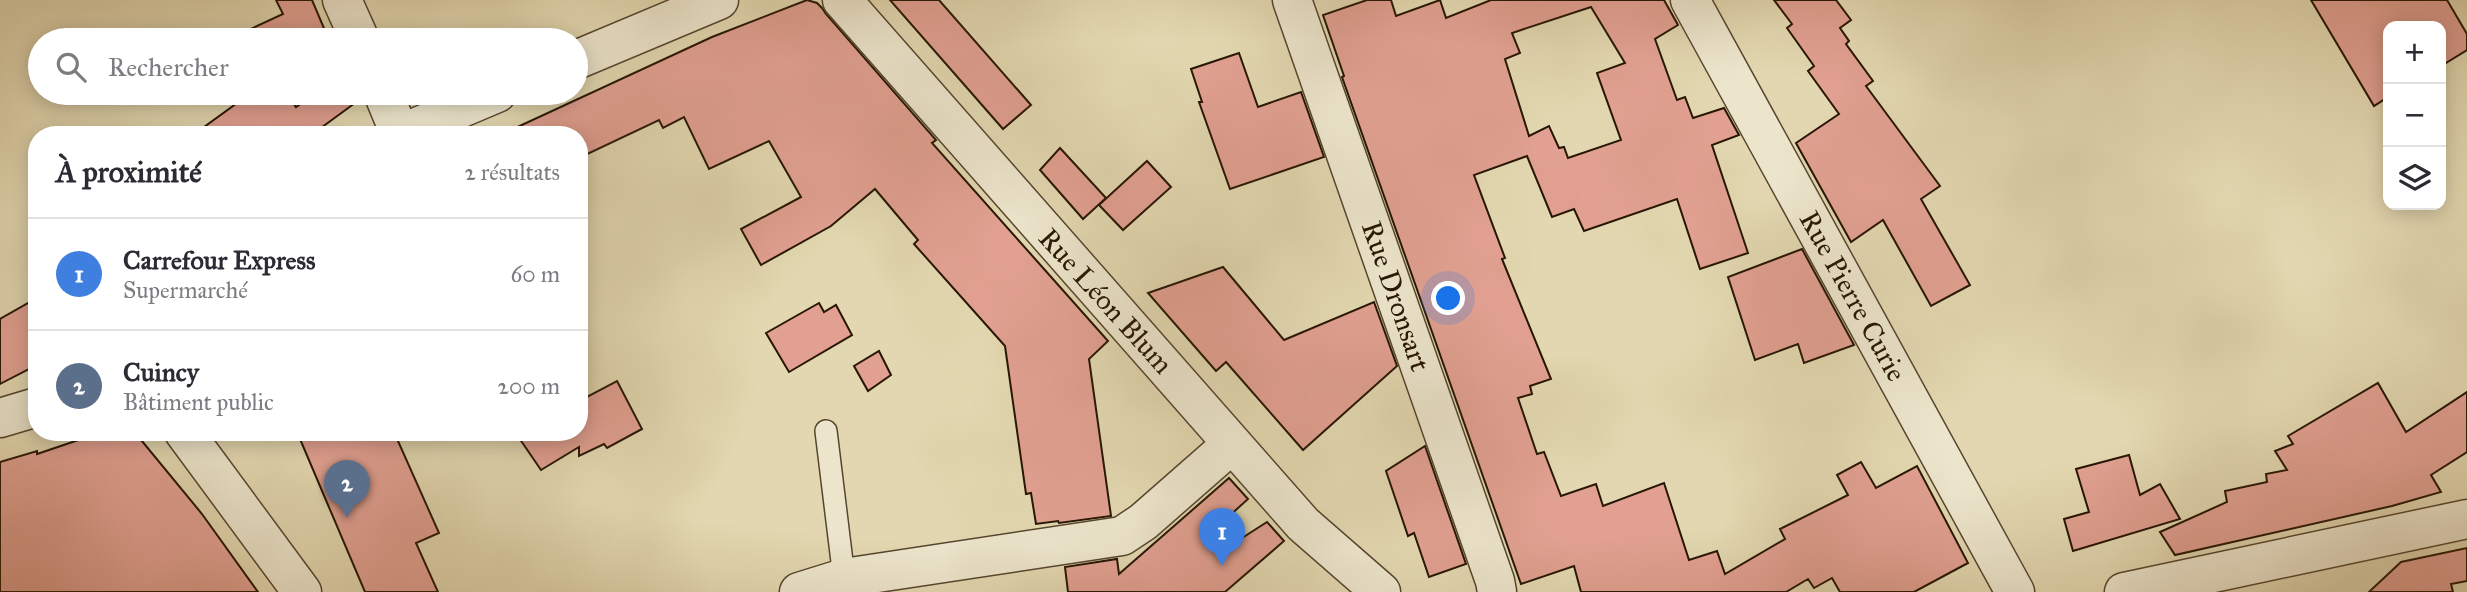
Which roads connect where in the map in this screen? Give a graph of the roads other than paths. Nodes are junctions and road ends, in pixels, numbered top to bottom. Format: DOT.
graph roads {
  1 [pos="342,0"];
  2 [pos="719,0"];
  3 [pos="842,0"];
  4 [pos="1292,0"];
  5 [pos="1690,0"];
  6 [pos="355,28"];
  7 [pos="588,55"];
  8 [pos="388,105"];
  9 [pos="468,105"];
  10 [pos="396,126"];
  11 [pos="418,126"];
  12 [pos="28,410"];
  13 [pos="0,418"];
  14 [pos="826,431"];
  15 [pos="191,441"];
  16 [pos="1232,444"];
  17 [pos="2467,519"];
  18 [pos="844,578"];
  19 [pos="302,592"];
  20 [pos="799,592"];
  21 [pos="1381,592"];
  22 [pos="1497,592"];
  23 [pos="2015,592"];
  24 [pos="2124,592"];
  1 -- 6 [label="street"];
  2 -- 7 [label="street"];
  3 -- 16 [label="street, Rue Léon Blum"];
  4 -- 22 [label="street, Rue Dronsart"];
  5 -- 23 [label="street, Rue Pierre Curie"];
  8 -- 10 [label="street"];
  9 -- 11 [label="street"];
  12 -- 13 [label="street"];
  14 -- 18 [label="lane"];
  15 -- 19 [label="street"];
  16 -- 18 [label="street"];
  16 -- 21 [label="street, Rue Léon Blum"];
  17 -- 24 [label="street"];
  18 -- 20 [label="street"];
}
